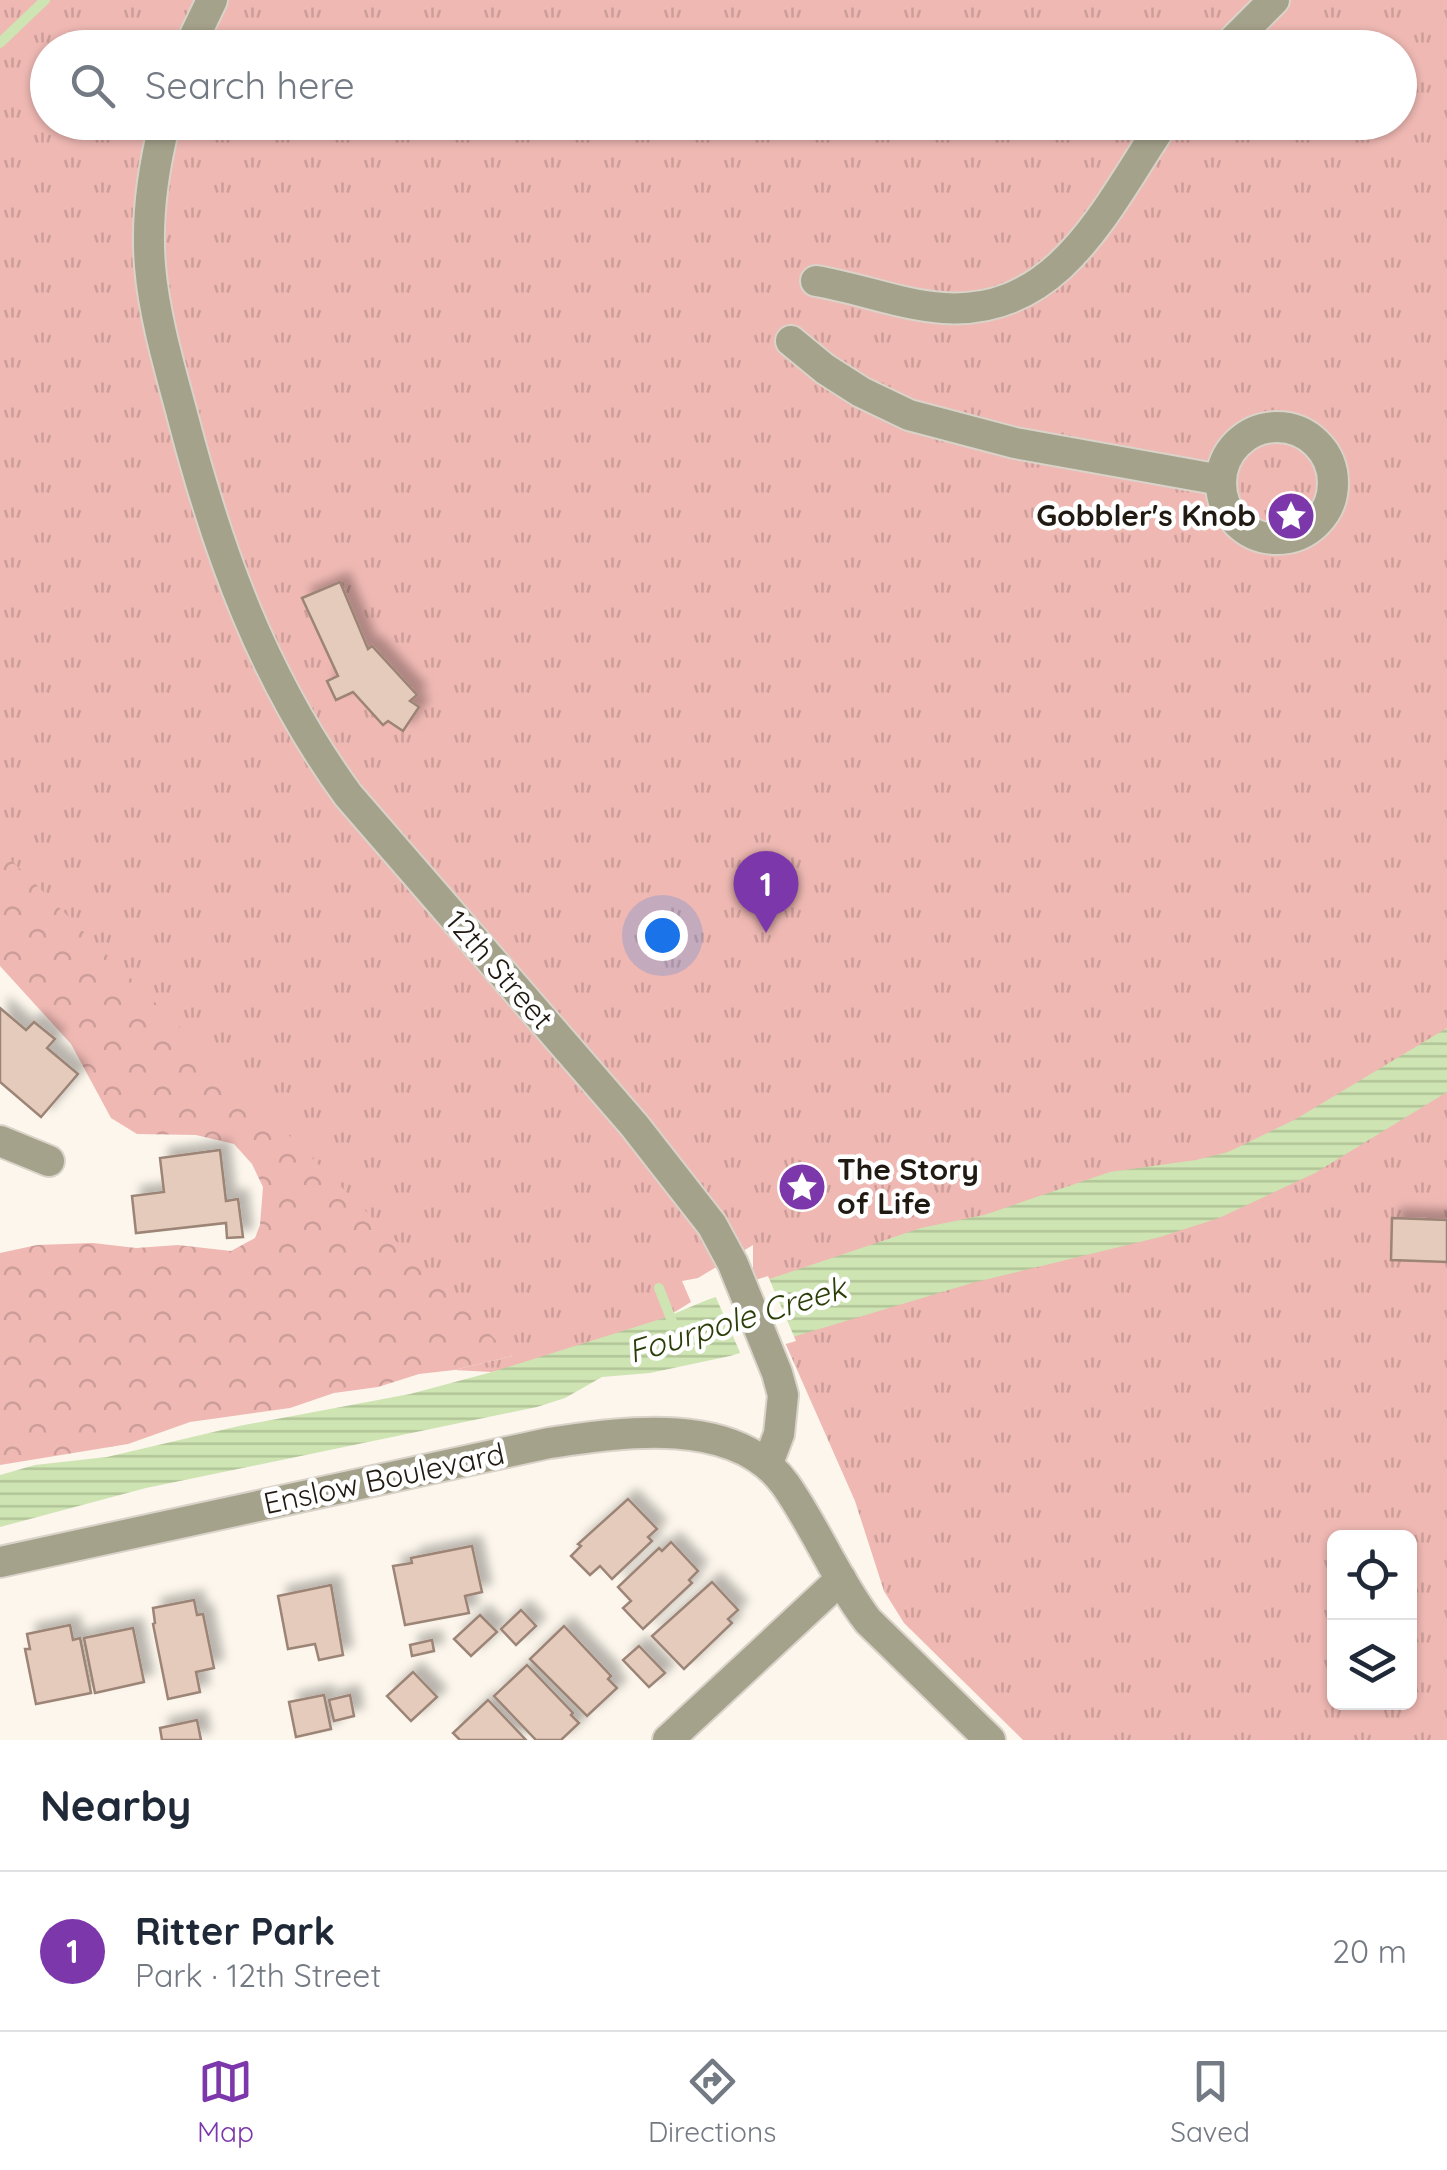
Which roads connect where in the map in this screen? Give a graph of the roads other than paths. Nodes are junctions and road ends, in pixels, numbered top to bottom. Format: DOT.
graph roads {
  1 [pos="212,0"];
  2 [pos="1274,0"];
  3 [pos="198,30"];
  4 [pos="1244,30"];
  5 [pos="162,140"];
  6 [pos="1152,140"];
  7 [pos="816,282"];
  8 [pos="791,341"];
  9 [pos="1220,480"];
  10 [pos="0,1141"];
  11 [pos="48,1161"];
  12 [pos="768,1463"];
  13 [pos="0,1562"];
  14 [pos="841,1579"];
  15 [pos="668,1740"];
  16 [pos="990,1740"];
  1 -- 3 [label="street"];
  2 -- 4 [label="street"];
  5 -- 12 [label="street, 12th Street"];
  6 -- 7 [label="street"];
  8 -- 9 [label="street"];
  10 -- 11 [label="street"];
  12 -- 13 [label="street, Enslow Boulevard"];
  12 -- 14 [label="street"];
  14 -- 15 [label="street"];
  14 -- 16 [label="street"];
}
